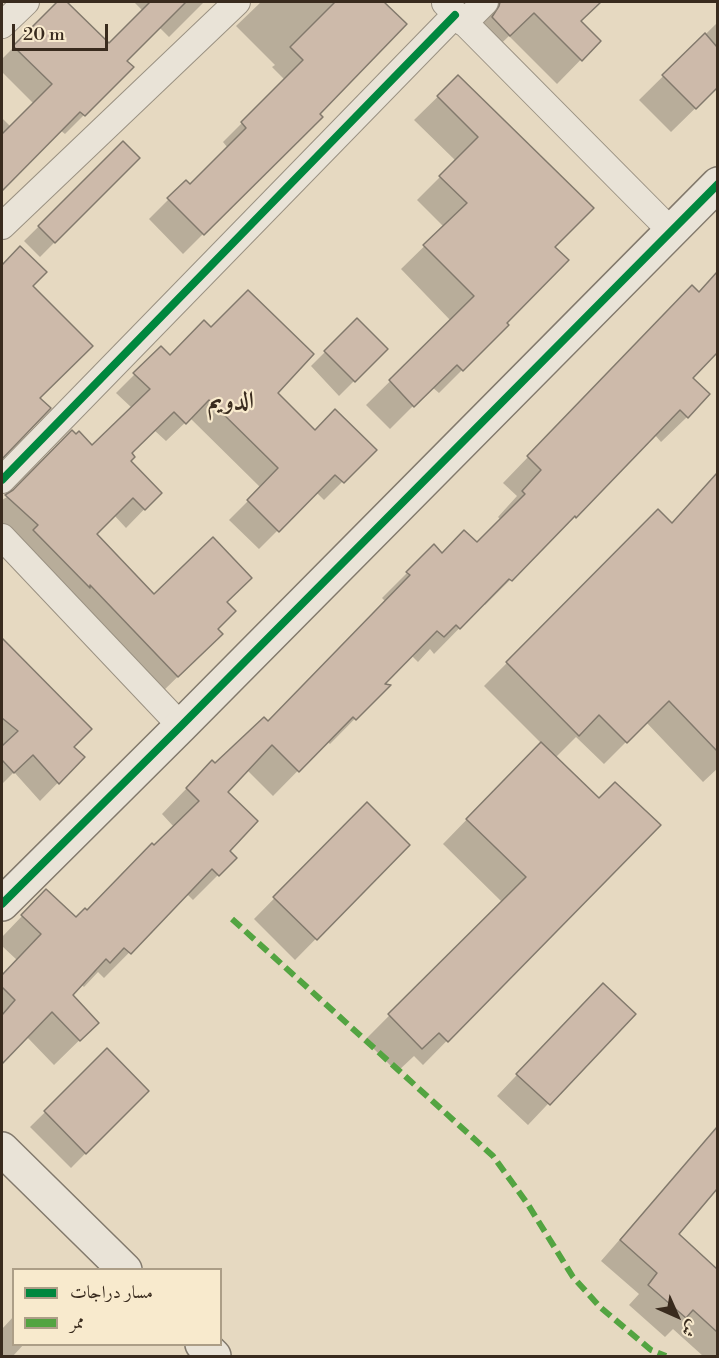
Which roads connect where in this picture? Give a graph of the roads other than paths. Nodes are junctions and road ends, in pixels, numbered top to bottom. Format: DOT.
graph roads {
  1 [pos="26,2"];
  2 [pos="237,2"];
  3 [pos="485,2"];
  4 [pos="454,13"];
  5 [pos="2,25"];
  6 [pos="717,184"];
  7 [pos="2,225"];
  8 [pos="671,231"];
  9 [pos="2,480"];
  10 [pos="2,537"];
  11 [pos="181,726"];
  12 [pos="2,904"];
  13 [pos="2,1149"];
  14 [pos="124,1268"];
  1 -- 5 [label="street"];
  2 -- 7 [label="street"];
  3 -- 4 [label="street"];
  4 -- 8 [label="street"];
  4 -- 9 [label="street"];
  6 -- 8 [label="street"];
  8 -- 11 [label="street"];
  10 -- 11 [label="street"];
  11 -- 12 [label="street"];
  13 -- 14 [label="street"];
}
